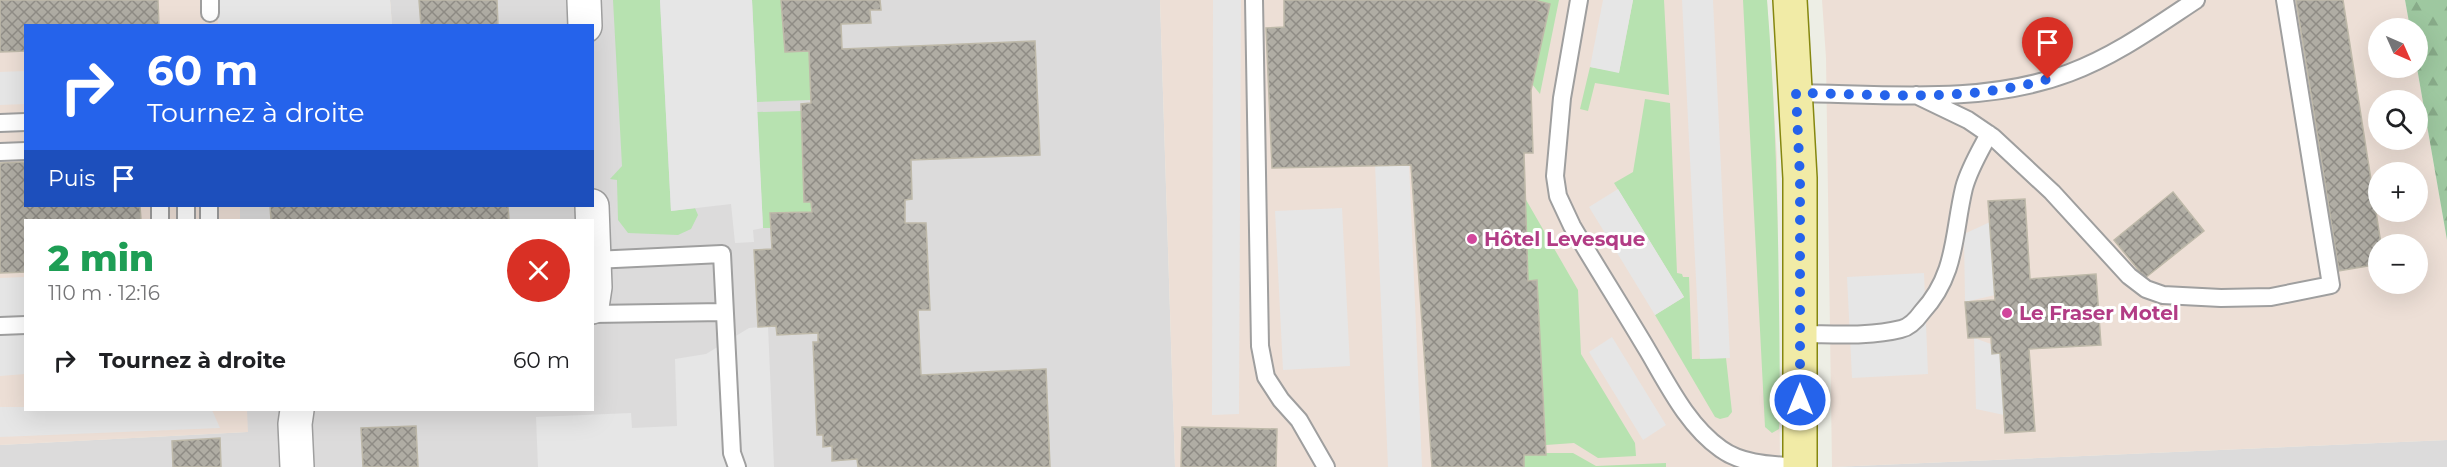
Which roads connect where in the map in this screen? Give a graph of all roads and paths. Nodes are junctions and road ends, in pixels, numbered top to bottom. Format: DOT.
graph roads {
  1 [pos="584,0"];
  2 [pos="1254,0"];
  3 [pos="1579,0"];
  4 [pos="1790,0"];
  5 [pos="2196,0"];
  6 [pos="2285,0"];
  7 [pos="585,24"];
  8 [pos="1796,93"];
  9 [pos="1916,94"];
  10 [pos="24,122"];
  11 [pos="0,123"];
  12 [pos="1989,134"];
  13 [pos="24,151"];
  14 [pos="0,152"];
  15 [pos="594,260"];
  16 [pos="594,294"];
  17 [pos="724,312"];
  18 [pos="594,314"];
  19 [pos="24,324"];
  20 [pos="0,326"];
  21 [pos="1800,334"];
  22 [pos="297,411"];
  23 [pos="297,467"];
  24 [pos="737,467"];
  25 [pos="1326,467"];
  26 [pos="1800,467"];
  1 -- 7 [label="street"];
  2 -- 25 [label="lane"];
  3 -- 26 [label="lane"];
  4 -- 8 [label="main road"];
  5 -- 9 [label="lane"];
  6 -- 12 [label="lane"];
  8 -- 9 [label="lane"];
  8 -- 21 [label="main road"];
  9 -- 12 [label="lane"];
  10 -- 11 [label="lane"];
  12 -- 21 [label="lane"];
  13 -- 14 [label="lane"];
  15 -- 16 [label="street"];
  15 -- 17 [label="lane"];
  17 -- 18 [label="lane"];
  17 -- 24 [label="lane"];
  19 -- 20 [label="lane"];
  21 -- 26 [label="main road"];
  22 -- 23 [label="street"];
}
